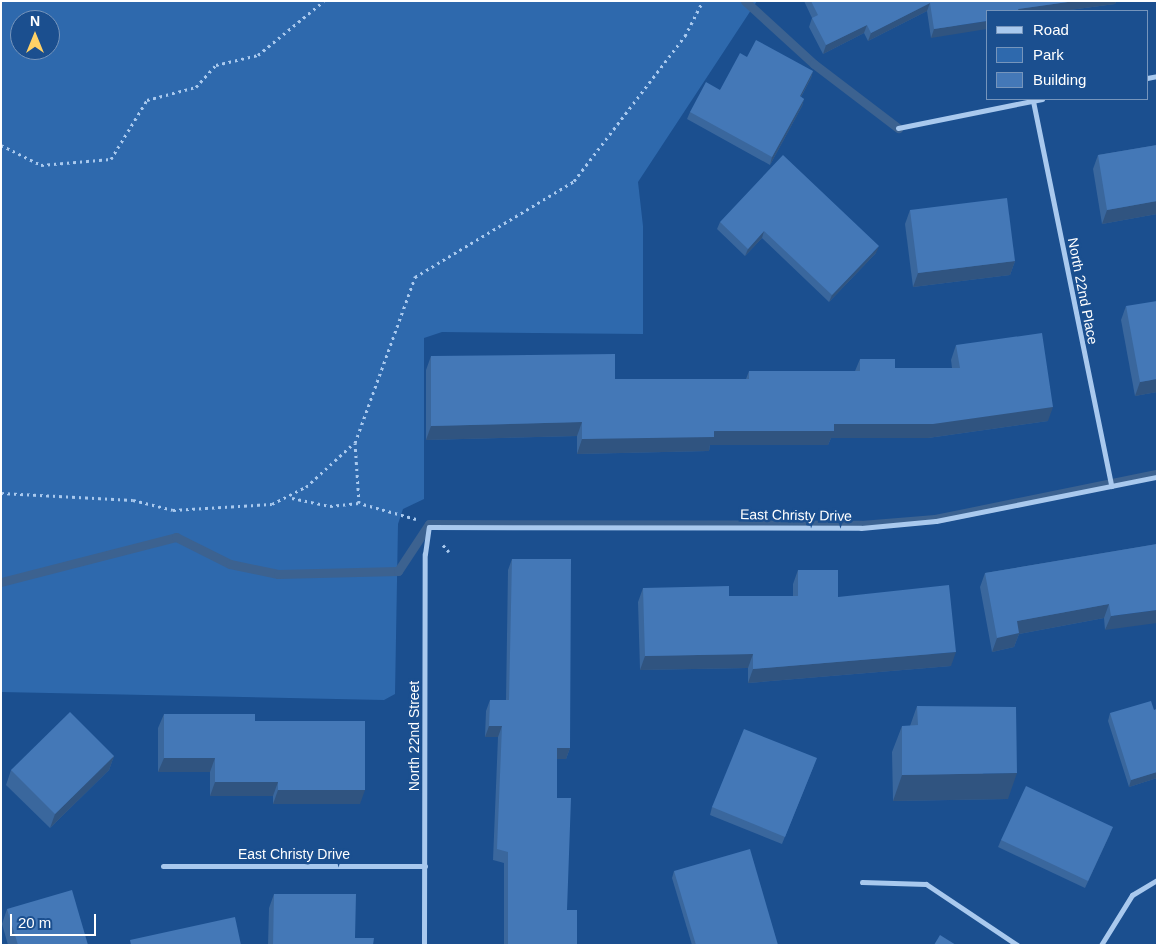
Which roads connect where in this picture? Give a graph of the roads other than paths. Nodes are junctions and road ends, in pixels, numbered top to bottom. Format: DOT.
graph roads {
  1 [pos="1038,100"];
  2 [pos="1033,101"];
  3 [pos="898,128"];
  4 [pos="1157,477"];
  5 [pos="1111,486"];
  6 [pos="429,527"];
  7 [pos="163,866"];
  8 [pos="425,866"];
  9 [pos="1157,880"];
  10 [pos="862,882"];
  11 [pos="424,945"];
  12 [pos="1017,945"];
  13 [pos="1101,945"];
  1 -- 2 [label="street"];
  2 -- 3 [label="street"];
  2 -- 5 [label="street, North 22nd Place"];
  4 -- 5 [label="street, East Christy Drive"];
  5 -- 6 [label="street, East Christy Drive"];
  6 -- 8 [label="street, North 22nd Street"];
  7 -- 8 [label="street, East Christy Drive"];
  8 -- 11 [label="street, North 22nd Street"];
  9 -- 13 [label="street"];
  10 -- 12 [label="street"];
}
